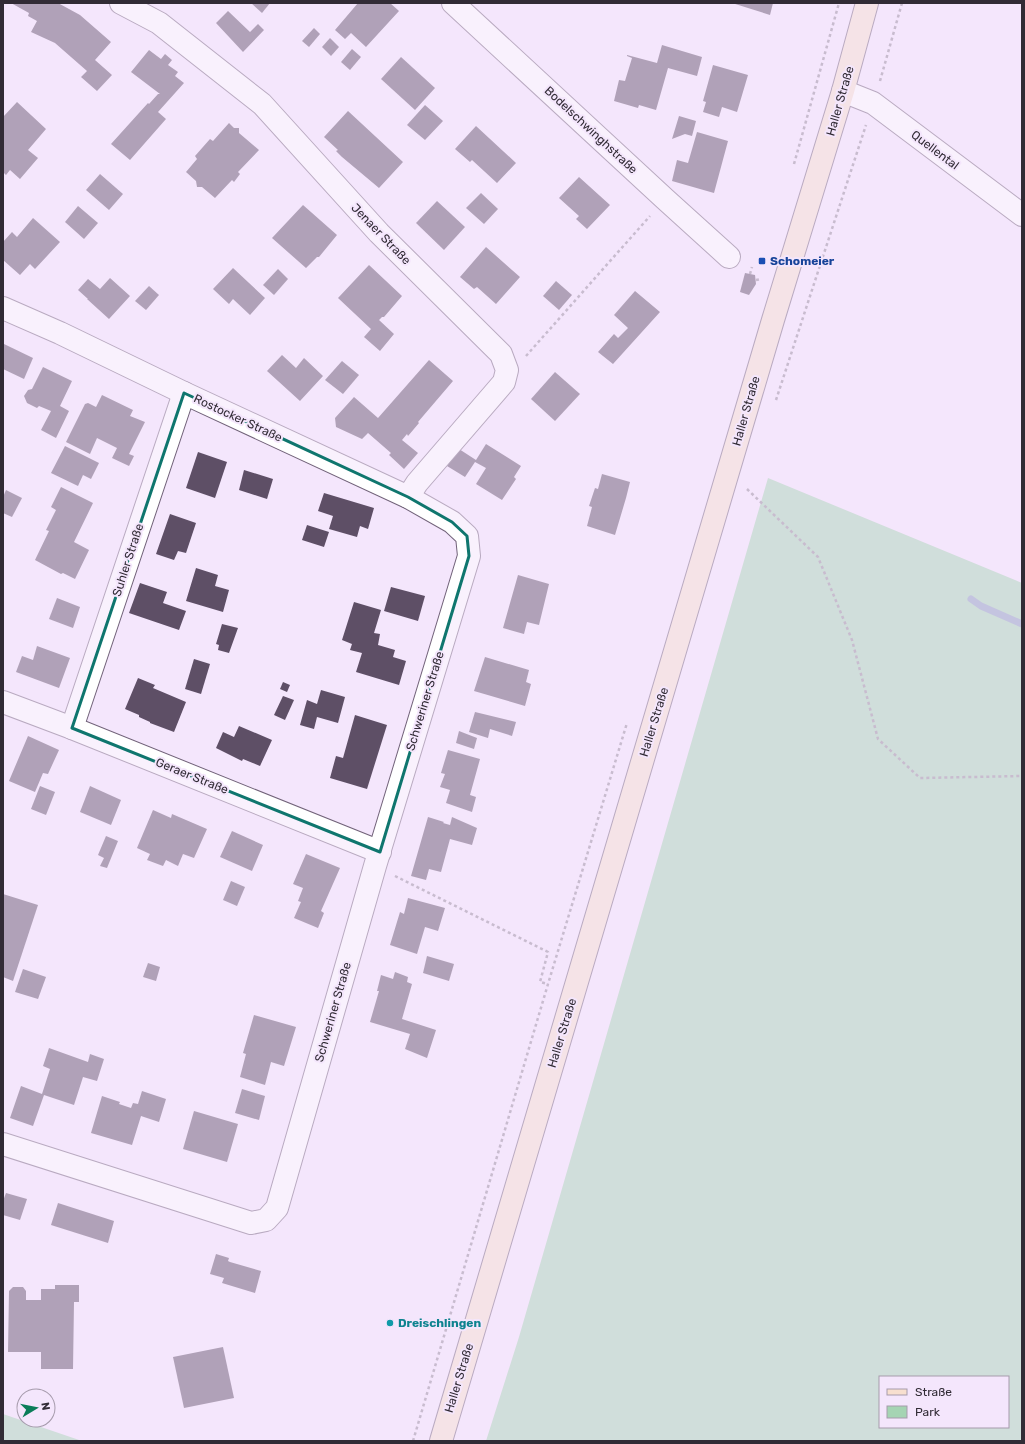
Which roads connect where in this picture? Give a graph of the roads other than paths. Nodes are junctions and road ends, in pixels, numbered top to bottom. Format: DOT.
graph roads {
  1 [pos="121,3"];
  2 [pos="453,3"];
  3 [pos="867,3"];
  4 [pos="844,91"];
  5 [pos="1022,216"];
  6 [pos="729,257"];
  7 [pos="3,308"];
  8 [pos="184,392"];
  9 [pos="408,498"];
  10 [pos="467,536"];
  11 [pos="3,702"];
  12 [pos="72,728"];
  13 [pos="377,859"];
  14 [pos="3,1144"];
  15 [pos="440,1441"];
  1 -- 9 [label="street, Jenaer Straße"];
  2 -- 6 [label="street, Bodelschwinghstraße"];
  3 -- 4 [label="main road, Haller Straße"];
  4 -- 5 [label="street, Quellental"];
  4 -- 15 [label="main road, Haller Straße"];
  7 -- 8 [label="street, Rostocker Straße"];
  8 -- 9 [label="street, Rostocker Straße"];
  8 -- 12 [label="street, Suhler Straße"];
  9 -- 10 [label="street, Rostocker Straße"];
  10 -- 13 [label="street, Schweriner Straße"];
  11 -- 12 [label="street, Geraer Straße"];
  12 -- 13 [label="street, Geraer Straße"];
  13 -- 14 [label="street, Schweriner Straße"];
}
